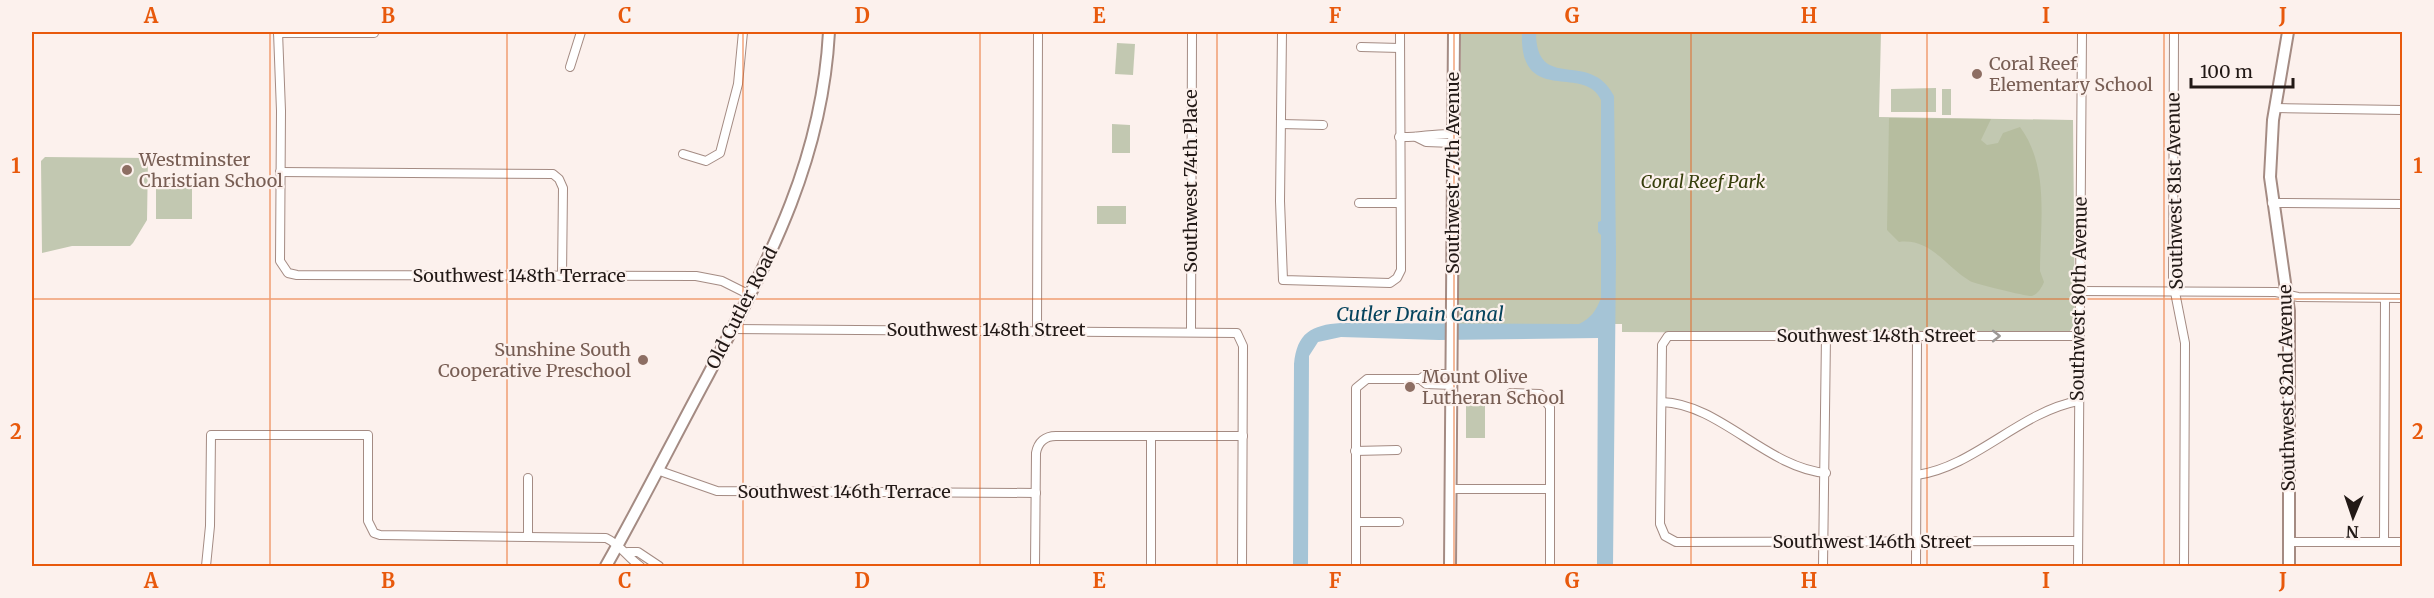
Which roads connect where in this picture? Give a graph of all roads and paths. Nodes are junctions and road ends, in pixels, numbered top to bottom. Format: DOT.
graph roads {
  1 [pos="278,32"];
  2 [pos="581,32"];
  3 [pos="743,32"];
  4 [pos="829,32"];
  5 [pos="1038,32"];
  6 [pos="1192,32"];
  7 [pos="1282,32"];
  8 [pos="1400,32"];
  9 [pos="1454,32"];
  10 [pos="2082,32"];
  11 [pos="2174,32"];
  12 [pos="2288,32"];
  13 [pos="374,33"];
  14 [pos="1361,47"];
  15 [pos="1400,48"];
  16 [pos="570,67"];
  17 [pos="2276,108"];
  18 [pos="2403,110"];
  19 [pos="1281,124"];
  20 [pos="1323,125"];
  21 [pos="1399,137"];
  22 [pos="1453,138"];
  23 [pos="683,154"];
  24 [pos="280,172"];
  25 [pos="1359,203"];
  26 [pos="1400,203"];
  27 [pos="2272,203"];
  28 [pos="2403,204"];
  29 [pos="562,276"];
  30 [pos="2080,291"];
  31 [pos="2175,291"];
  32 [pos="750,295"];
  33 [pos="2287,295"];
  34 [pos="2385,298"];
  35 [pos="2403,298"];
  36 [pos="732,329"];
  37 [pos="1037,329"];
  38 [pos="1191,331"];
  39 [pos="1826,335"];
  40 [pos="1917,336"];
  41 [pos="2079,336"];
  42 [pos="1452,380"];
  43 [pos="1511,393"];
  44 [pos="2078,401"];
  45 [pos="1662,402"];
  46 [pos="1151,436"];
  47 [pos="1243,436"];
  48 [pos="1397,450"];
  49 [pos="1355,451"];
  50 [pos="657,470"];
  51 [pos="1826,473"];
  52 [pos="1917,475"];
  53 [pos="528,478"];
  54 [pos="1451,489"];
  55 [pos="1550,489"];
  56 [pos="1036,493"];
  57 [pos="1358,522"];
  58 [pos="1399,522"];
  59 [pos="528,537"];
  60 [pos="2078,541"];
  61 [pos="1824,542"];
  62 [pos="1916,542"];
  63 [pos="2289,542"];
  64 [pos="2384,542"];
  65 [pos="2403,542"];
  66 [pos="618,545"];
  67 [pos="628,552"];
  68 [pos="206,567"];
  69 [pos="606,567"];
  70 [pos="640,567"];
  71 [pos="660,567"];
  72 [pos="1035,567"];
  73 [pos="1150,567"];
  74 [pos="1242,567"];
  75 [pos="1356,567"];
  76 [pos="1450,567"];
  77 [pos="1550,567"];
  78 [pos="1823,567"];
  79 [pos="1916,567"];
  80 [pos="2078,567"];
  81 [pos="2184,567"];
  82 [pos="2289,567"];
  1 -- 13 [label="street"];
  1 -- 24 [label="street"];
  2 -- 16 [label="street"];
  3 -- 23 [label="street"];
  4 -- 32 [label="street, Old Cutler Road"];
  5 -- 37 [label="street"];
  6 -- 38 [label="street, Southwest 74th Place"];
  7 -- 19 [label="street"];
  8 -- 15 [label="street"];
  9 -- 22 [label="street, Southwest 77th Avenue"];
  10 -- 30 [label="street, Southwest 80th Avenue"];
  11 -- 31 [label="street, Southwest 81st Avenue"];
  12 -- 17 [label="street, Southwest 82nd Avenue"];
  14 -- 15 [label="street"];
  15 -- 21 [label="street"];
  17 -- 18 [label="street"];
  17 -- 27 [label="street, Southwest 82nd Avenue"];
  19 -- 20 [label="street"];
  19 -- 26 [label="street"];
  21 -- 22 [label="street"];
  21 -- 26 [label="street"];
  22 -- 42 [label="street, Southwest 77th Avenue"];
  24 -- 29 [label="street, Southwest 148th Terrace"];
  24 -- 29 [label="street"];
  25 -- 26 [label="street"];
  27 -- 28 [label="street"];
  27 -- 33 [label="street, Southwest 82nd Avenue"];
  29 -- 32 [label="street, Southwest 148th Terrace"];
  30 -- 31 [label="street"];
  30 -- 41 [label="street, Southwest 80th Avenue"];
  31 -- 33 [label="street"];
  31 -- 81 [label="street, Southwest 81st Avenue"];
  32 -- 36 [label="street, Old Cutler Road"];
  33 -- 34 [label="street"];
  33 -- 63 [label="street, Southwest 82nd Avenue"];
  34 -- 35 [label="street"];
  34 -- 64 [label="street"];
  36 -- 37 [label="street, Southwest 148th Street"];
  36 -- 50 [label="street, Old Cutler Road"];
  37 -- 38 [label="street, Southwest 148th Street"];
  38 -- 47 [label="street, Southwest 148th Street"];
  39 -- 40 [label="street, Southwest 148th Street"];
  39 -- 45 [label="street, Southwest 148th Street"];
  39 -- 51 [label="street"];
  40 -- 41 [label="street, Southwest 148th Street, one-way"];
  40 -- 52 [label="street"];
  41 -- 44 [label="street, Southwest 80th Avenue"];
  42 -- 49 [label="street"];
  42 -- 54 [label="street, Southwest 77th Avenue"];
  43 -- 55 [label="street"];
  44 -- 52 [label="street"];
  44 -- 60 [label="street, Southwest 80th Avenue"];
  45 -- 51 [label="street"];
  45 -- 61 [label="street, Southwest 146th Street"];
  46 -- 47 [label="street"];
  46 -- 56 [label="street"];
  46 -- 73 [label="street"];
  47 -- 74 [label="street"];
  48 -- 49 [label="street"];
  49 -- 57 [label="street"];
  50 -- 56 [label="street, Southwest 146th Terrace"];
  50 -- 66 [label="street, Old Cutler Road"];
  51 -- 61 [label="street"];
  52 -- 62 [label="street"];
  53 -- 59 [label="street"];
  54 -- 55 [label="street"];
  54 -- 76 [label="street, Southwest 77th Avenue"];
  55 -- 77 [label="street"];
  56 -- 72 [label="street"];
  57 -- 58 [label="street"];
  57 -- 75 [label="street"];
  59 -- 66 [label="street"];
  59 -- 68 [label="street"];
  60 -- 62 [label="street, Southwest 146th Street"];
  60 -- 80 [label="street, Southwest 80th Avenue"];
  61 -- 62 [label="street, Southwest 146th Street"];
  61 -- 78 [label="street"];
  62 -- 79 [label="street"];
  63 -- 64 [label="street"];
  63 -- 82 [label="street, Southwest 82nd Avenue"];
  64 -- 65 [label="street"];
  66 -- 67 [label="street"];
  66 -- 69 [label="street, Old Cutler Road"];
  67 -- 70 [label="street"];
  67 -- 71 [label="street"];
}
